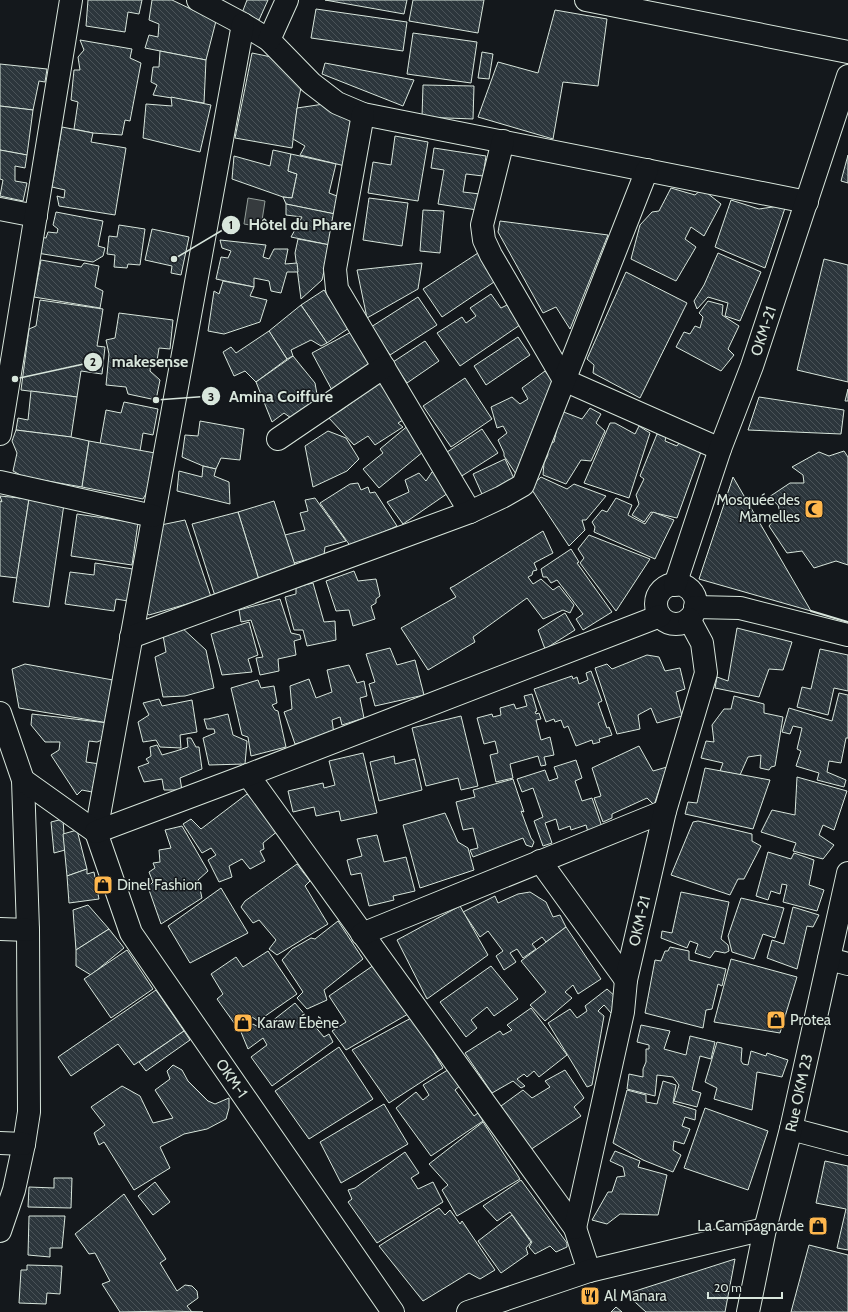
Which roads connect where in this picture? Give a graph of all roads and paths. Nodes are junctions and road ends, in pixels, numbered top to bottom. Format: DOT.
graph roads {
  1 [pos="70,0"];
  2 [pos="198,0"];
  3 [pos="286,0"];
  4 [pos="586,0"];
  5 [pos="669,8"];
  6 [pos="243,24"];
  7 [pos="269,40"];
  8 [pos="848,52"];
  9 [pos="848,76"];
  10 [pos="363,114"];
  11 [pos="503,141"];
  12 [pos="648,170"];
  13 [pos="807,202"];
  14 [pos="0,209"];
  15 [pos="36,216"];
  16 [pos="384,367"];
  17 [pos="564,380"];
  18 [pos="0,434"];
  19 [pos="278,439"];
  20 [pos="720,449"];
  21 [pos="0,482"];
  22 [pos="470,512"];
  23 [pos="153,516"];
  24 [pos="675,585"];
  25 [pos="692,613"];
  26 [pos="660,616"];
  27 [pos="848,635"];
  28 [pos="131,637"];
  29 [pos="0,713"];
  30 [pos="248,775"];
  31 [pos="23,780"];
  32 [pos="665,811"];
  33 [pos="96,832"];
  34 [pos="540,862"];
  35 [pos="848,873"];
  36 [pos="0,929"];
  37 [pos="28,930"];
  38 [pos="362,934"];
  39 [pos="839,962"];
  40 [pos="626,980"];
  41 [pos="790,1129"];
  42 [pos="0,1143"];
  43 [pos="24,1144"];
  44 [pos="848,1144"];
  45 [pos="575,1228"];
  46 [pos="765,1229"];
  47 [pos="0,1231"];
  48 [pos="589,1270"];
  49 [pos="393,1312"];
  50 [pos="468,1312"];
  51 [pos="748,1312"];
  1 -- 15 [label="street"];
  2 -- 6 [label="street"];
  3 -- 7 [label="street"];
  4 -- 5 [label="street"];
  5 -- 8 [label="street"];
  6 -- 7 [label="street"];
  6 -- 23 [label="street"];
  7 -- 10 [label="street"];
  9 -- 13 [label="street, OKM-21"];
  10 -- 11 [label="street"];
  10 -- 16 [label="street"];
  11 -- 12 [label="street"];
  11 -- 17 [label="street"];
  12 -- 13 [label="street"];
  12 -- 17 [label="street"];
  13 -- 20 [label="street, OKM-21"];
  14 -- 15 [label="street"];
  15 -- 18 [label="street"];
  16 -- 19 [label="street"];
  16 -- 22 [label="street"];
  17 -- 20 [label="street"];
  17 -- 22 [label="street"];
  20 -- 24 [label="street, OKM-21"];
  21 -- 23 [label="street"];
  22 -- 28 [label="street"];
  23 -- 28 [label="street"];
  24 -- 25 [label="street"];
  24 -- 26 [label="street"];
  25 -- 26 [label="street"];
  25 -- 27 [label="street"];
  25 -- 32 [label="street, OKM-21"];
  26 -- 30 [label="street"];
  28 -- 33 [label="street"];
  29 -- 31 [label="street"];
  30 -- 33 [label="street"];
  30 -- 38 [label="street"];
  31 -- 33 [label="street"];
  31 -- 37 [label="street"];
  32 -- 34 [label="street"];
  32 -- 40 [label="street, OKM-21"];
  33 -- 49 [label="street, OKM-1"];
  34 -- 38 [label="street"];
  34 -- 40 [label="street"];
  35 -- 39 [label="street, Rue OKM 23"];
  36 -- 37 [label="street"];
  37 -- 43 [label="street"];
  38 -- 45 [label="street"];
  39 -- 41 [label="street, Rue OKM 23"];
  40 -- 45 [label="street, OKM-21"];
  41 -- 44 [label="street"];
  41 -- 46 [label="street, Rue OKM 23"];
  42 -- 43 [label="street"];
  43 -- 47 [label="street"];
  45 -- 48 [label="street"];
  46 -- 48 [label="street"];
  46 -- 51 [label="street, Rue OKM 23"];
  48 -- 50 [label="street"];
}
